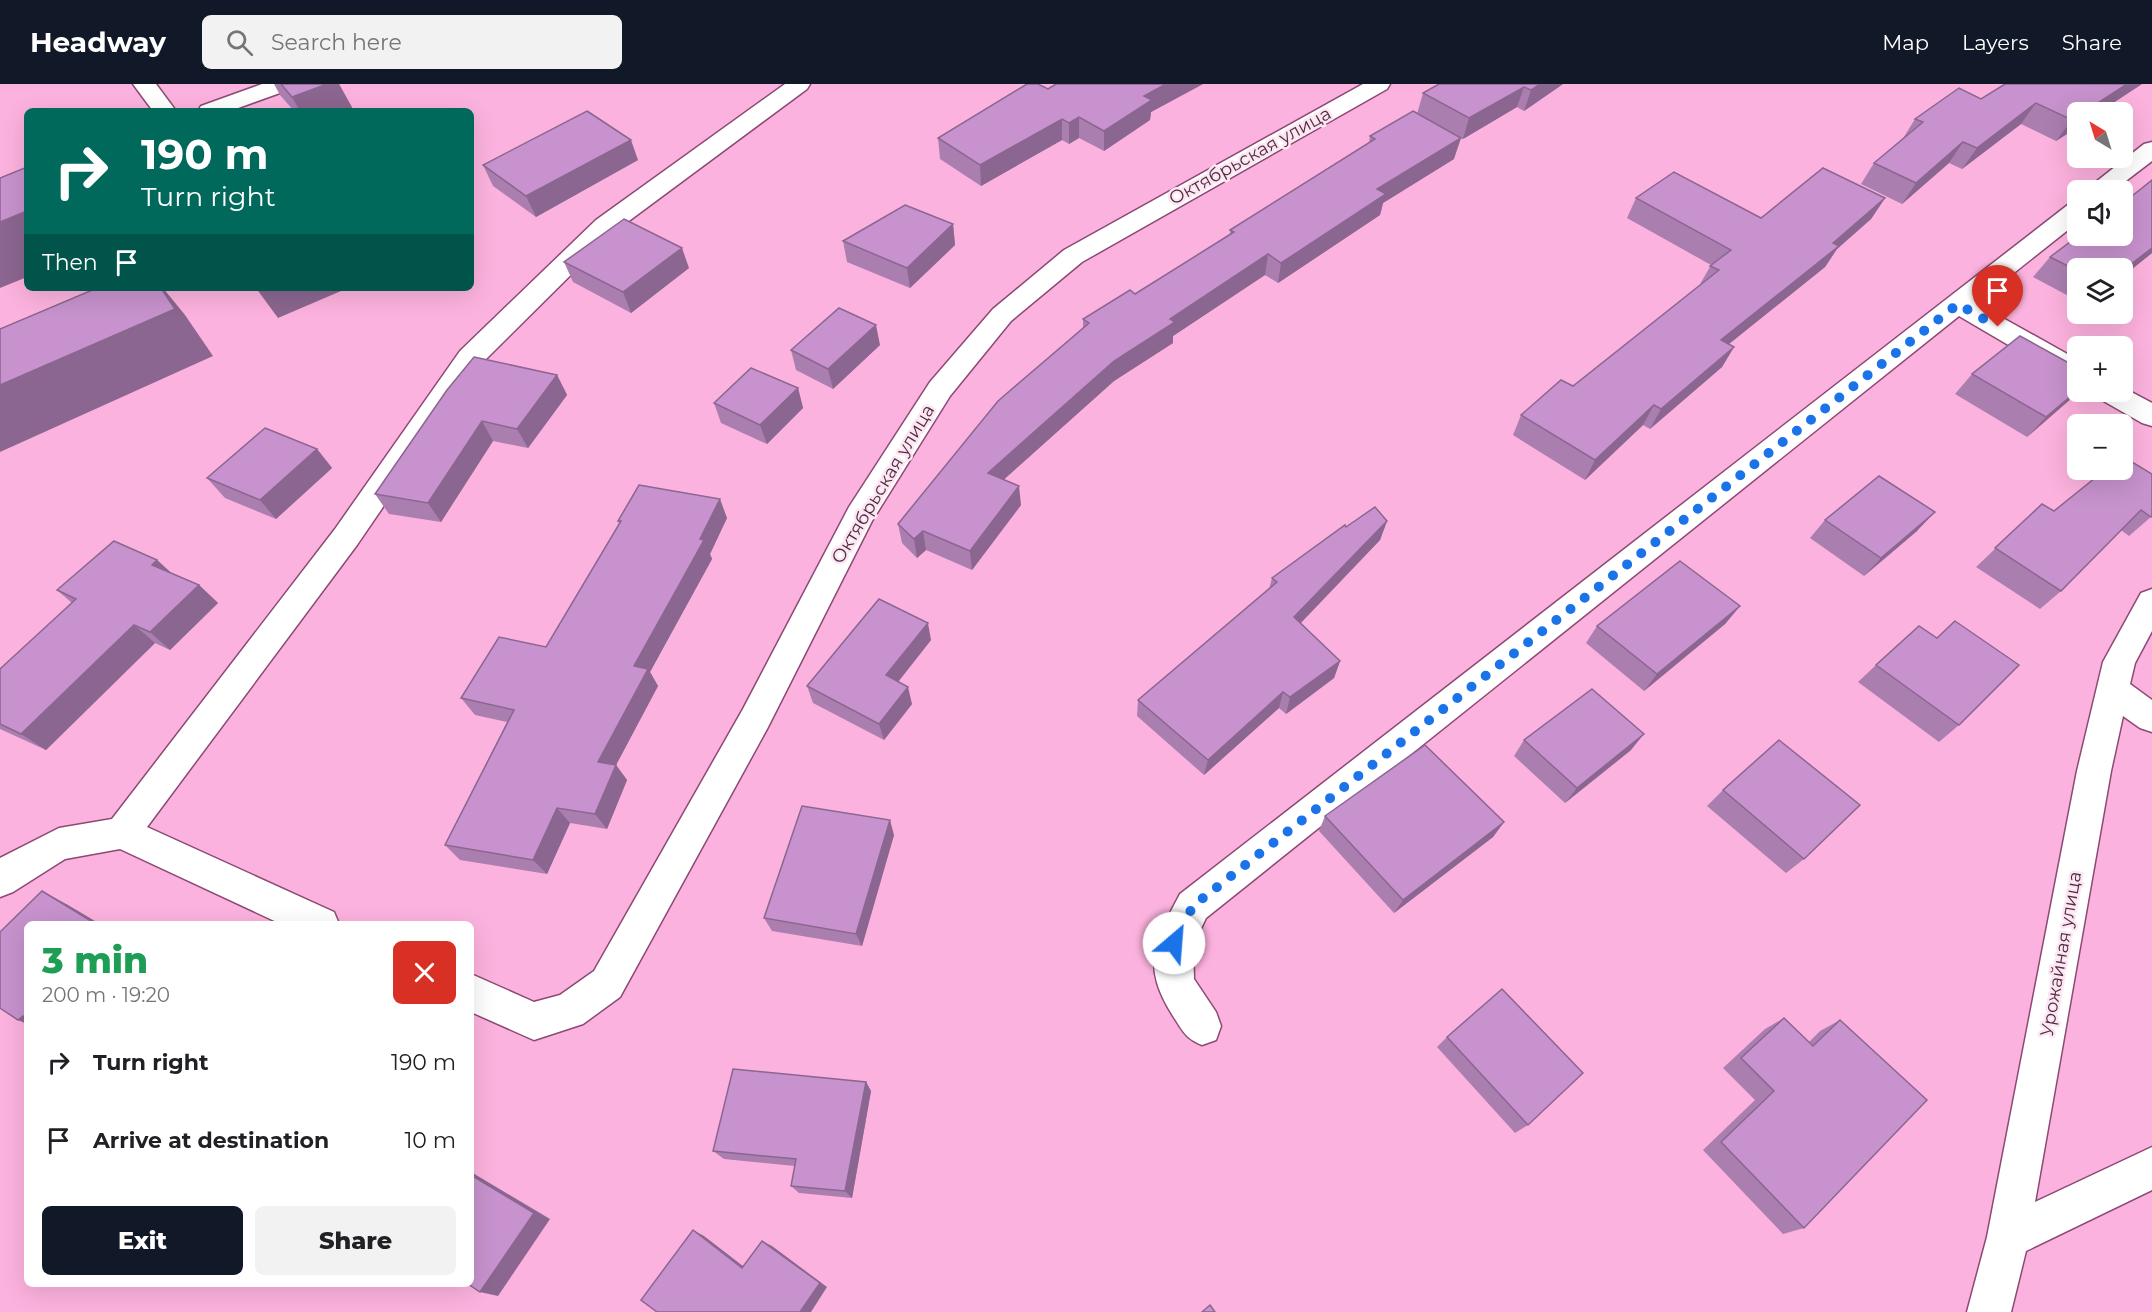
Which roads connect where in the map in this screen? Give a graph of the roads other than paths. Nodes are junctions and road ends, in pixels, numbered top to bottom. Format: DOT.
graph roads {
  1 [pos="144,84"];
  2 [pos="283,84"];
  3 [pos="799,84"];
  4 [pos="1379,84"];
  5 [pos="163,108"];
  6 [pos="217,108"];
  7 [pos="2152,149"];
  8 [pos="2113,180"];
  9 [pos="2067,218"];
  10 [pos="1958,304"];
  11 [pos="2067,367"];
  12 [pos="2128,402"];
  13 [pos="2152,416"];
  14 [pos="2152,602"];
  15 [pos="2113,690"];
  16 [pos="2152,718"];
  17 [pos="122,833"];
  18 [pos="0,880"];
  19 [pos="314,921"];
  20 [pos="474,994"];
  21 [pos="1202,1026"];
  22 [pos="2152,1168"];
  23 [pos="2008,1237"];
  24 [pos="1989,1312"];
  1 -- 5 [label="street"];
  2 -- 6 [label="street"];
  3 -- 17 [label="street"];
  4 -- 20 [label="street, Октябрьская улица"];
  7 -- 8 [label="street"];
  9 -- 10 [label="street"];
  10 -- 11 [label="street"];
  10 -- 21 [label="street"];
  12 -- 13 [label="street"];
  14 -- 15 [label="street, Урожайная улица"];
  15 -- 16 [label="street"];
  15 -- 23 [label="street, Урожайная улица"];
  17 -- 18 [label="street"];
  17 -- 19 [label="street"];
  22 -- 23 [label="street"];
  23 -- 24 [label="street, Урожайная улица"];
}
